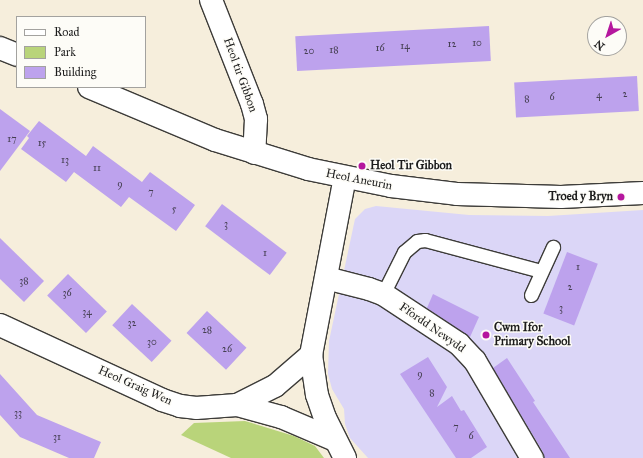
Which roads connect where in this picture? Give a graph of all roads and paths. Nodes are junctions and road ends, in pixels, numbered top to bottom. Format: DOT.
graph roads {
  1 [pos="211,0"];
  2 [pos="0,48"];
  3 [pos="16,55"];
  4 [pos="91,88"];
  5 [pos="254,153"];
  6 [pos="345,177"];
  7 [pos="643,193"];
  8 [pos="553,247"];
  9 [pos="541,271"];
  10 [pos="326,278"];
  11 [pos="383,294"];
  12 [pos="531,295"];
  13 [pos="0,325"];
  14 [pos="310,355"];
  15 [pos="237,405"];
  16 [pos="340,449"];
  17 [pos="532,458"];
  1 -- 5 [label="street, Heol tir Gibbon"];
  2 -- 3 [label="street"];
  4 -- 5 [label="street, Heol Aneurin"];
  5 -- 6 [label="street, Heol Aneurin"];
  6 -- 7 [label="street, Heol Aneurin"];
  6 -- 10 [label="street"];
  8 -- 9 [label="lane"];
  9 -- 11 [label="lane"];
  9 -- 12 [label="lane"];
  10 -- 11 [label="street, Ffordd Newydd"];
  10 -- 14 [label="street"];
  11 -- 17 [label="street, Ffordd Newydd"];
  13 -- 15 [label="street, Heol Graig Wen"];
  14 -- 15 [label="street, Heol Graig Wen"];
  14 -- 16 [label="street"];
  15 -- 16 [label="street"];
}
